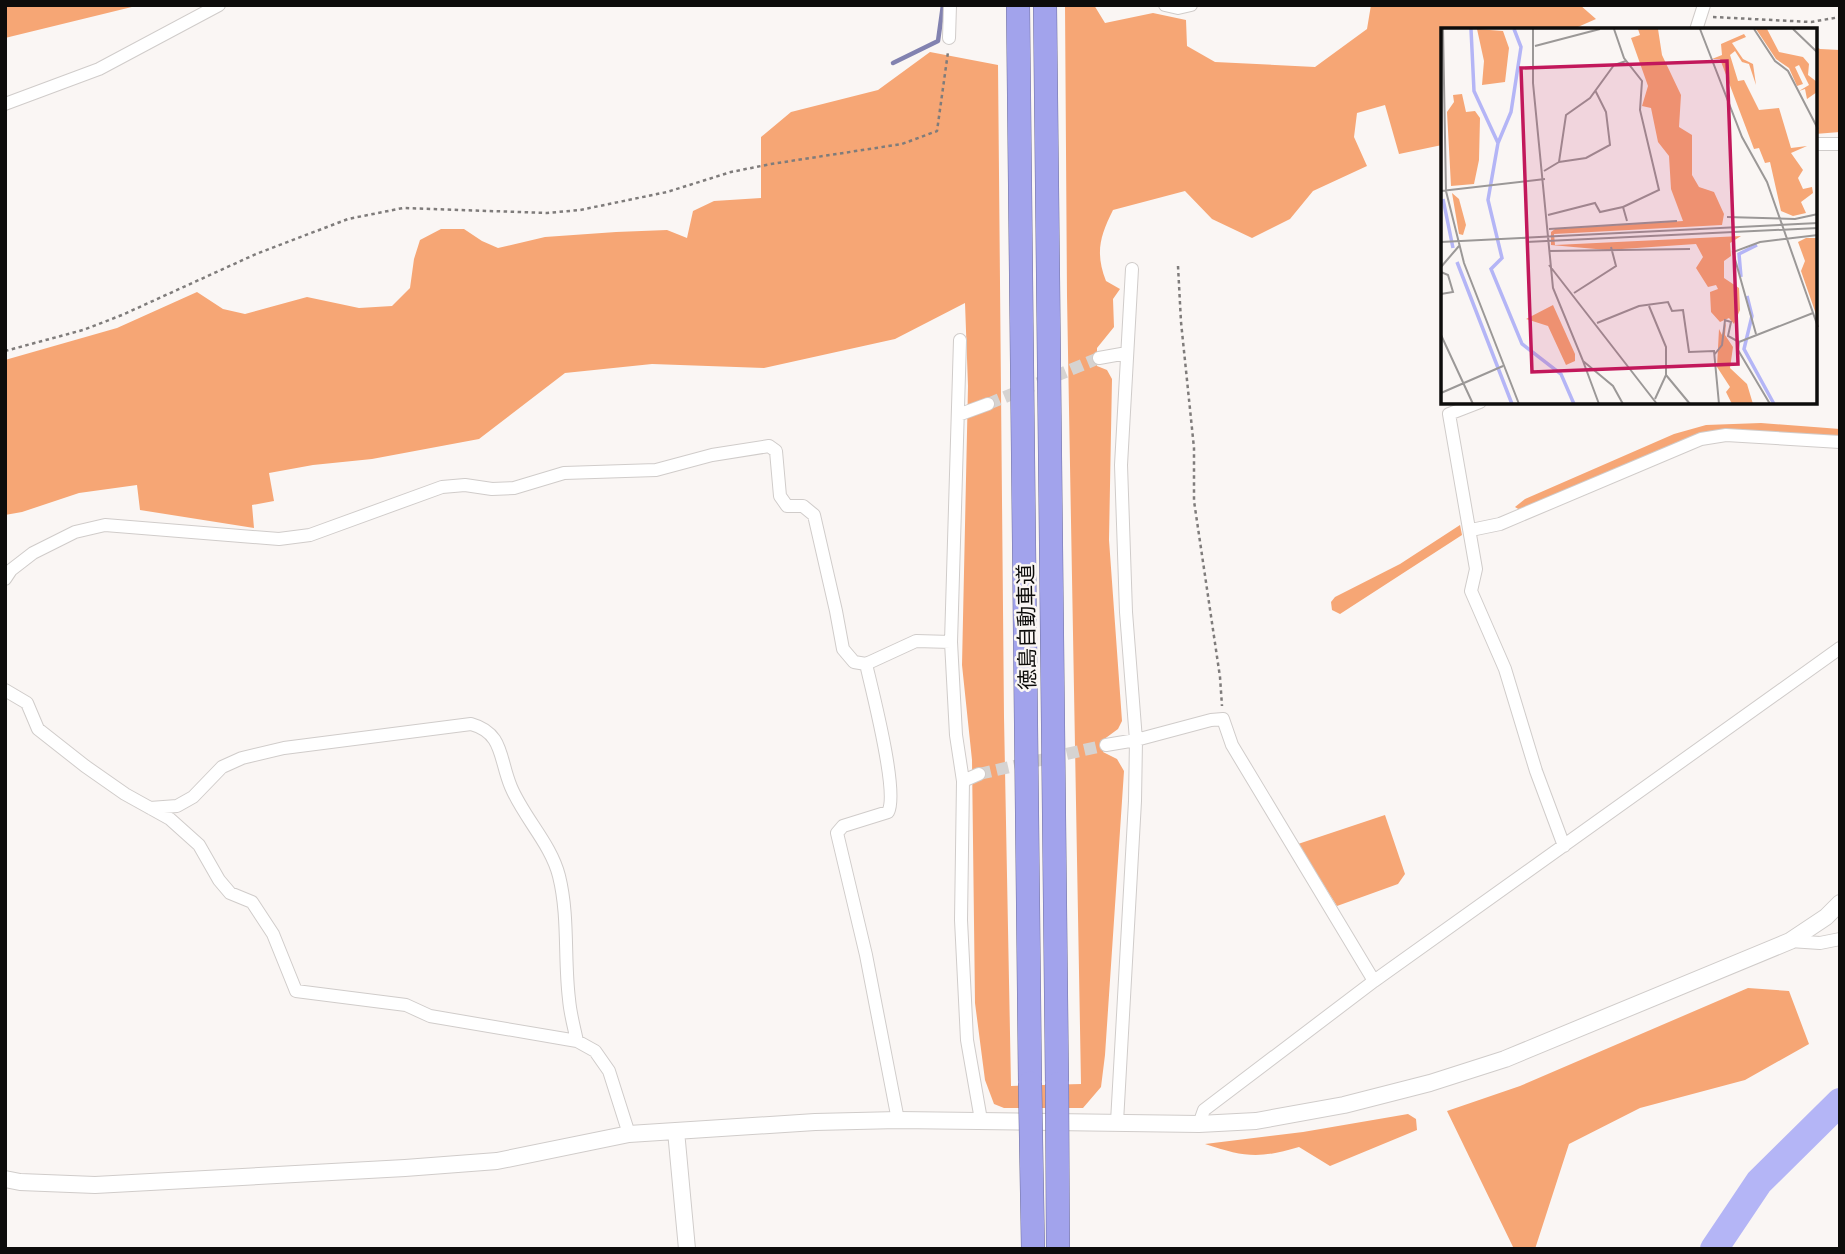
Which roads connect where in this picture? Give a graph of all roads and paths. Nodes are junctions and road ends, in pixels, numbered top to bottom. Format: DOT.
graph roads {
  1 [pos="219,5"];
  2 [pos="950,5"];
  3 [pos="1018,5"];
  4 [pos="1045,5"];
  5 [pos="1165,5"];
  6 [pos="1191,5"];
  7 [pos="1702,9"];
  8 [pos="1840,17"];
  9 [pos="1697,28"];
  10 [pos="949,38"];
  11 [pos="5,104"];
  12 [pos="1817,144"];
  13 [pos="1840,144"];
  14 [pos="1178,266"];
  15 [pos="1132,269"];
  16 [pos="960,340"];
  17 [pos="5,351"];
  18 [pos="1127,353"];
  19 [pos="1099,358"];
  20 [pos="988,404"];
  21 [pos="1475,404"];
  22 [pos="958,415"];
  23 [pos="1840,442"];
  24 [pos="1471,530"];
  25 [pos="5,579"];
  26 [pos="951,642"];
  27 [pos="1840,648"];
  28 [pos="866,664"];
  29 [pos="5,690"];
  30 [pos="1223,719"];
  31 [pos="1136,740"];
  32 [pos="1106,745"];
  33 [pos="979,774"];
  34 [pos="963,781"];
  35 [pos="150,808"];
  36 [pos="1564,846"];
  37 [pos="1840,903"];
  38 [pos="1840,939"];
  39 [pos="1790,941"];
  40 [pos="1374,981"];
  41 [pos="577,1041"];
  42 [pos="898,1120"];
  43 [pos="981,1120"];
  44 [pos="1117,1122"];
  45 [pos="1199,1124"];
  46 [pos="676,1131"];
  47 [pos="629,1134"];
  48 [pos="5,1179"];
  49 [pos="687,1249"];
  50 [pos="1032,1249"];
  51 [pos="1058,1249"];
  1 -- 11 [label="street"];
  2 -- 10 [label="street"];
  3 -- 50 [label="highway, 徳島自動車道, bridge"];
  4 -- 51 [label="highway, 徳島自動車道, bridge"];
  5 -- 6 [label="street"];
  7 -- 8 [label="path"];
  7 -- 9 [label="street"];
  10 -- 17 [label="path"];
  12 -- 13 [label="street"];
  14 -- 30 [label="path"];
  15 -- 18 [label="street"];
  16 -- 22 [label="street"];
  18 -- 19 [label="street"];
  18 -- 31 [label="street"];
  20 -- 22 [label="street"];
  21 -- 24 [label="street"];
  22 -- 26 [label="street"];
  23 -- 24 [label="street"];
  24 -- 36 [label="street"];
  25 -- 28 [label="street"];
  26 -- 28 [label="street"];
  26 -- 34 [label="street"];
  27 -- 36 [label="street"];
  28 -- 42 [label="street"];
  29 -- 35 [label="street"];
  30 -- 31 [label="street"];
  30 -- 40 [label="street"];
  31 -- 32 [label="street"];
  31 -- 44 [label="street"];
  33 -- 34 [label="street"];
  34 -- 43 [label="street"];
  35 -- 41 [label="street"];
  35 -- 41 [label="street"];
  36 -- 40 [label="street"];
  37 -- 39 [label="street"];
  38 -- 39 [label="street"];
  39 -- 45 [label="street"];
  40 -- 45 [label="street"];
  41 -- 47 [label="street"];
  42 -- 43 [label="street"];
  42 -- 46 [label="street"];
  43 -- 44 [label="street"];
  44 -- 45 [label="street"];
  46 -- 47 [label="street"];
  46 -- 49 [label="street"];
  47 -- 48 [label="street"];
}
